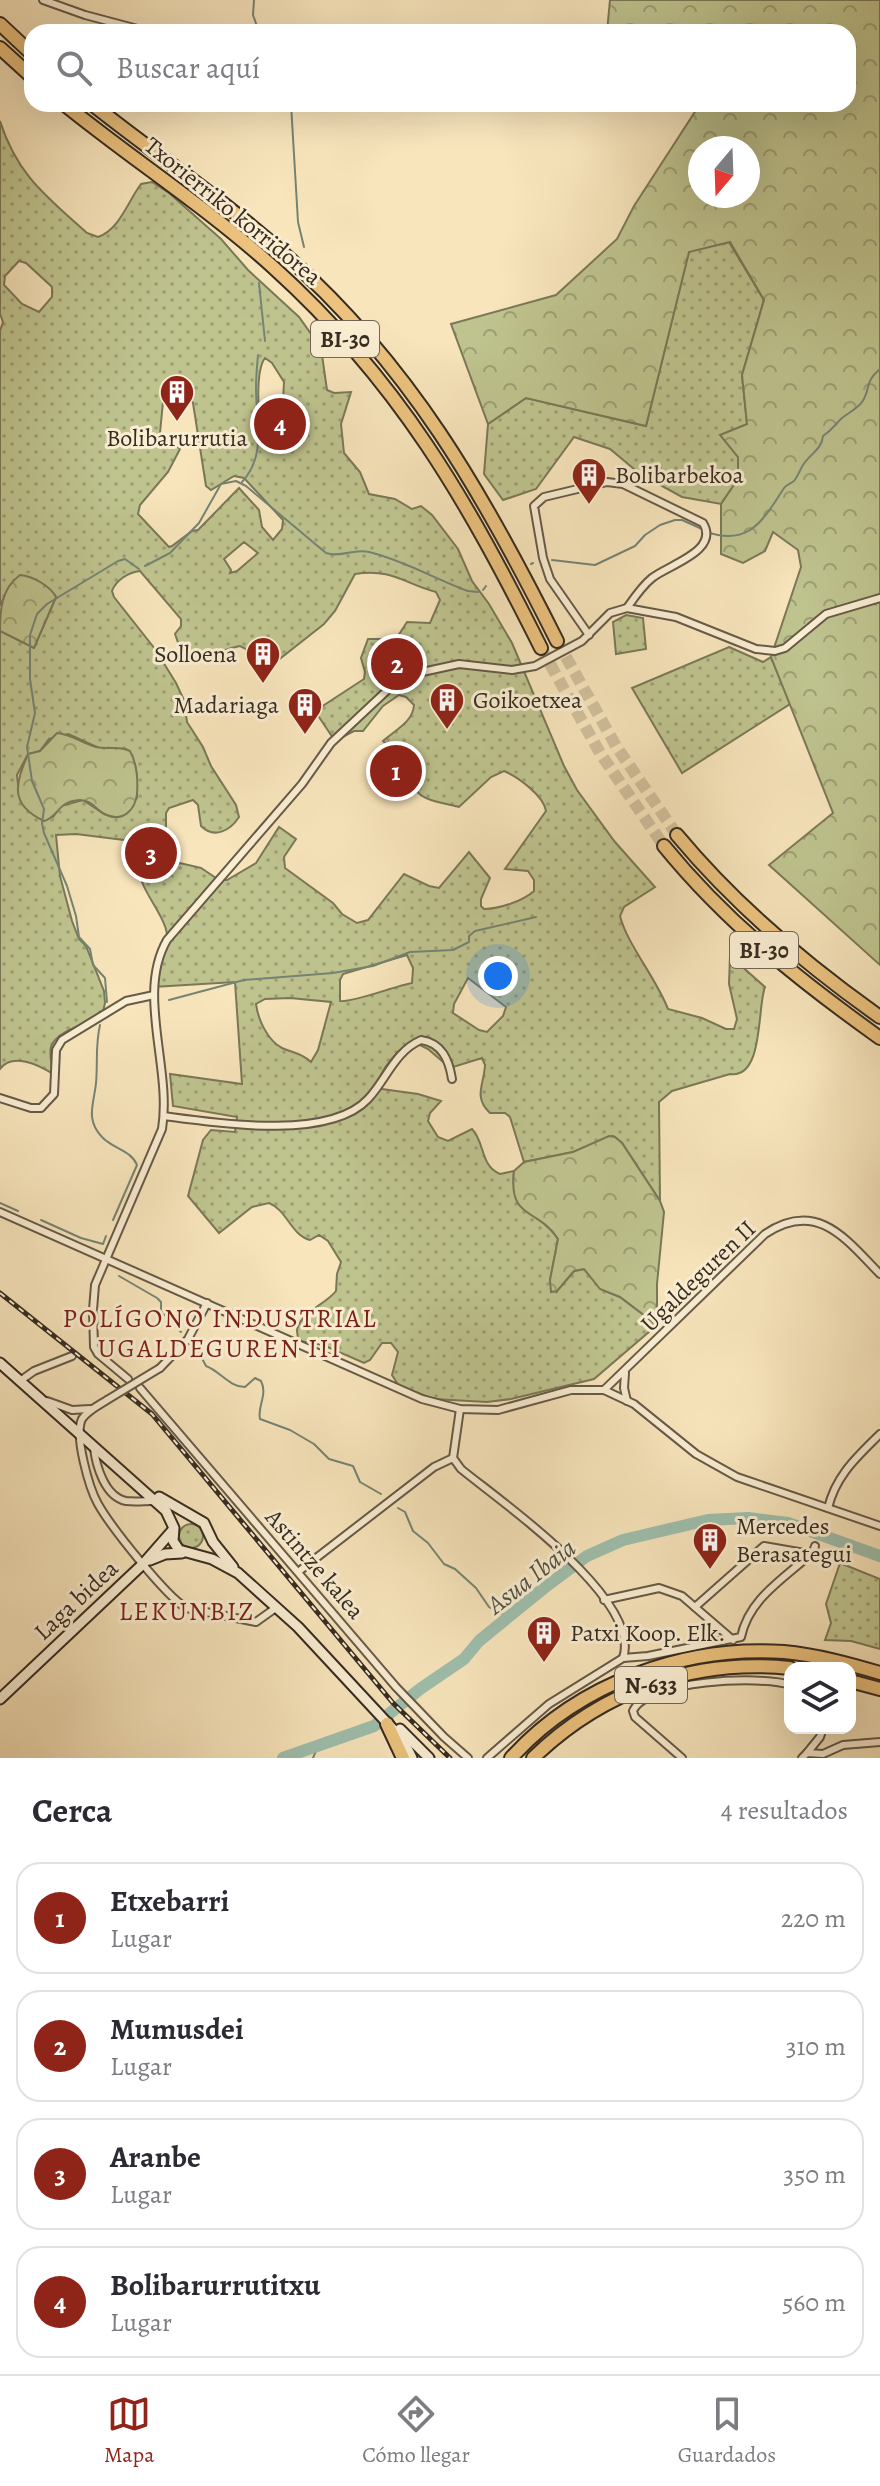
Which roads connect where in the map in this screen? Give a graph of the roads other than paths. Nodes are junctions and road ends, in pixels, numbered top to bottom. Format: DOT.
graph roads {
  1 [pos="43,0"];
  2 [pos="0,24"];
  3 [pos="119,24"];
  4 [pos="24,46"];
  5 [pos="0,48"];
  6 [pos="24,70"];
  7 [pos="74,112"];
  8 [pos="102,112"];
  9 [pos="880,598"];
  10 [pos="627,608"];
  11 [pos="589,635"];
  12 [pos="557,641"];
  13 [pos="541,648"];
  14 [pos="677,835"];
  15 [pos="664,846"];
  16 [pos="154,995"];
  17 [pos="880,1017"];
  18 [pos="880,1038"];
  19 [pos="452,1079"];
  20 [pos="0,1098"];
  21 [pos="164,1116"];
  22 [pos="0,1212"];
  23 [pos="106,1258"];
  24 [pos="880,1274"];
  25 [pos="207,1303"];
  26 [pos="72,1356"];
  27 [pos="0,1363"];
  28 [pos="625,1373"];
  29 [pos="128,1379"];
  30 [pos="20,1381"];
  31 [pos="140,1388"];
  32 [pos="604,1390"];
  33 [pos="39,1398"];
  34 [pos="627,1401"];
  35 [pos="94,1409"];
  36 [pos="460,1409"];
  37 [pos="880,1434"];
  38 [pos="87,1441"];
  39 [pos="453,1458"];
  40 [pos="156,1501"];
  41 [pos="828,1508"];
  42 [pos="193,1517"];
  43 [pos="880,1526"];
  44 [pos="173,1529"];
  45 [pos="208,1531"];
  46 [pos="815,1546"];
  47 [pos="186,1553"];
  48 [pos="810,1554"];
  49 [pos="144,1563"];
  50 [pos="298,1572"];
  51 [pos="238,1573"];
  52 [pos="604,1600"];
  53 [pos="277,1607"];
  54 [pos="695,1607"];
  55 [pos="733,1640"];
  56 [pos="623,1658"];
  57 [pos="784,1668"];
  58 [pos="880,1673"];
  59 [pos="856,1683"];
  60 [pos="784,1684"];
  61 [pos="876,1689"];
  62 [pos="0,1699"];
  63 [pos="389,1722"];
  64 [pos="821,1734"];
  65 [pos="880,1742"];
  66 [pos="805,1755"];
  67 [pos="403,1758"];
  68 [pos="412,1758"];
  69 [pos="429,1758"];
  70 [pos="468,1758"];
  71 [pos="487,1758"];
  72 [pos="511,1758"];
  73 [pos="533,1758"];
  74 [pos="682,1758"];
  1 -- 3 [label="street"];
  2 -- 4 [label="highway"];
  5 -- 6 [label="highway"];
  7 -- 13 [label="highway, Txorierriko korridorea / BI-30"];
  8 -- 12 [label="highway, Txorierriko korridorea / BI-30"];
  9 -- 10 [label="street"];
  10 -- 11 [label="street"];
  10 -- 11 [label="street"];
  11 -- 16 [label="street"];
  14 -- 17 [label="highway, BI-30"];
  15 -- 18 [label="highway, BI-30"];
  16 -- 20 [label="street"];
  16 -- 21 [label="street"];
  19 -- 21 [label="street"];
  21 -- 23 [label="street"];
  22 -- 23 [label="street"];
  23 -- 25 [label="street"];
  23 -- 29 [label="street"];
  24 -- 28 [label="street, Ugaldeguren II"];
  25 -- 35 [label="street, bridge"];
  25 -- 36 [label="street"];
  26 -- 30 [label="street"];
  27 -- 30 [label="street"];
  28 -- 32 [label="street, Ugaldeguren II"];
  28 -- 34 [label="street"];
  30 -- 33 [label="street"];
  31 -- 50 [label="street, Astintze kalea"];
  32 -- 34 [label="street"];
  32 -- 36 [label="street"];
  33 -- 35 [label="street"];
  33 -- 38 [label="street"];
  34 -- 41 [label="street"];
  35 -- 38 [label="street"];
  36 -- 39 [label="street"];
  37 -- 41 [label="street"];
  38 -- 40 [label="street"];
  38 -- 40 [label="street"];
  38 -- 42 [label="street"];
  38 -- 49 [label="street"];
  39 -- 50 [label="street"];
  39 -- 52 [label="street"];
  40 -- 44 [label="street"];
  41 -- 43 [label="street"];
  42 -- 44 [label="street"];
  42 -- 45 [label="street"];
  44 -- 47 [label="street"];
  44 -- 49 [label="street, Laga bidea"];
  45 -- 47 [label="street"];
  45 -- 51 [label="street"];
  46 -- 48 [label="street"];
  47 -- 49 [label="street"];
  47 -- 51 [label="street"];
  48 -- 54 [label="street"];
  48 -- 55 [label="street"];
  49 -- 53 [label="street"];
  49 -- 62 [label="street, Laga bidea"];
  50 -- 70 [label="street, Astintze kalea"];
  51 -- 53 [label="street"];
  52 -- 54 [label="street"];
  52 -- 56 [label="street"];
  53 -- 63 [label="street"];
  54 -- 55 [label="street"];
  55 -- 56 [label="street"];
  56 -- 71 [label="street"];
  57 -- 73 [label="highway, N-633"];
  58 -- 72 [label="highway, N-633"];
  59 -- 61 [label="highway"];
  60 -- 74 [label="street"];
  63 -- 67 [label="highway"];
  63 -- 68 [label="street"];
  63 -- 69 [label="street"];
  64 -- 66 [label="street"];
  65 -- 66 [label="street"];
}
